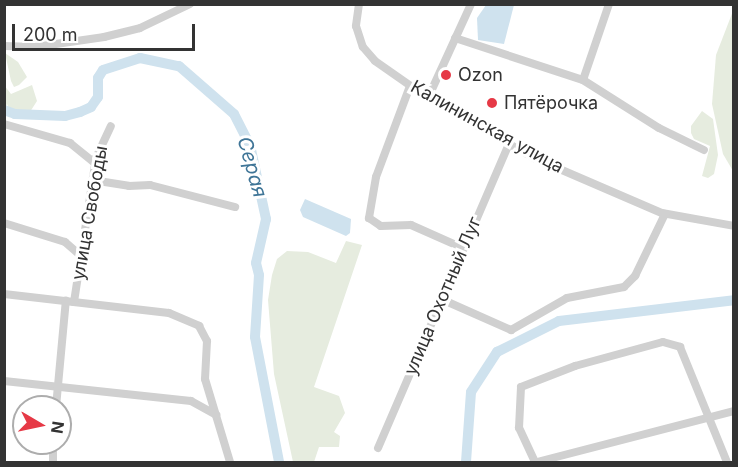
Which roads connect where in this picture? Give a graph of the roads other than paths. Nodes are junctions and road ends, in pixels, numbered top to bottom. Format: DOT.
graph roads {
  1 [pos="190,4"];
  2 [pos="359,4"];
  3 [pos="471,4"];
  4 [pos="609,4"];
  5 [pos="455,38"];
  6 [pos="4,46"];
  7 [pos="583,80"];
  8 [pos="410,86"];
  9 [pos="428,98"];
  10 [pos="4,124"];
  11 [pos="111,126"];
  12 [pos="509,144"];
  13 [pos="704,150"];
  14 [pos="95,163"];
  15 [pos="92,180"];
  16 [pos="235,207"];
  17 [pos="665,214"];
  18 [pos="4,223"];
  19 [pos="734,226"];
  20 [pos="463,248"];
  21 [pos="81,256"];
  22 [pos="4,294"];
  23 [pos="441,299"];
  24 [pos="70,301"];
  25 [pos="4,381"];
  26 [pos="58,386"];
  27 [pos="57,395"];
  28 [pos="734,411"];
  29 [pos="216,415"];
  30 [pos="709,416"];
  31 [pos="378,448"];
  32 [pos="230,462"];
  33 [pos="536,462"];
  34 [pos="727,462"];
  1 -- 6 [label="street"];
  2 -- 8 [label="street, Калининская улица"];
  3 -- 5 [label="street"];
  4 -- 7 [label="street"];
  5 -- 7 [label="street"];
  5 -- 9 [label="street"];
  7 -- 13 [label="street"];
  8 -- 9 [label="street, Калининская улица"];
  8 -- 20 [label="street"];
  9 -- 12 [label="street, Калининская улица"];
  10 -- 14 [label="street"];
  11 -- 14 [label="street, улица Свободы"];
  12 -- 17 [label="street, Калининская улица"];
  12 -- 20 [label="street, улица Охотный Луг"];
  14 -- 15 [label="street, улица Свободы"];
  15 -- 16 [label="street"];
  15 -- 21 [label="street, улица Свободы"];
  17 -- 19 [label="street, Калининская улица"];
  17 -- 23 [label="street"];
  18 -- 21 [label="street"];
  20 -- 23 [label="street, улица Охотный Луг"];
  21 -- 24 [label="street, улица Свободы"];
  22 -- 24 [label="street"];
  23 -- 31 [label="street, улица Охотный Луг"];
  24 -- 26 [label="street, улица Свободы"];
  24 -- 29 [label="street"];
  25 -- 26 [label="street"];
  26 -- 27 [label="street, улица Свободы"];
  26 -- 29 [label="street"];
  28 -- 30 [label="street"];
  29 -- 32 [label="street"];
  30 -- 33 [label="street"];
  30 -- 33 [label="street"];
  30 -- 34 [label="street"];
}
